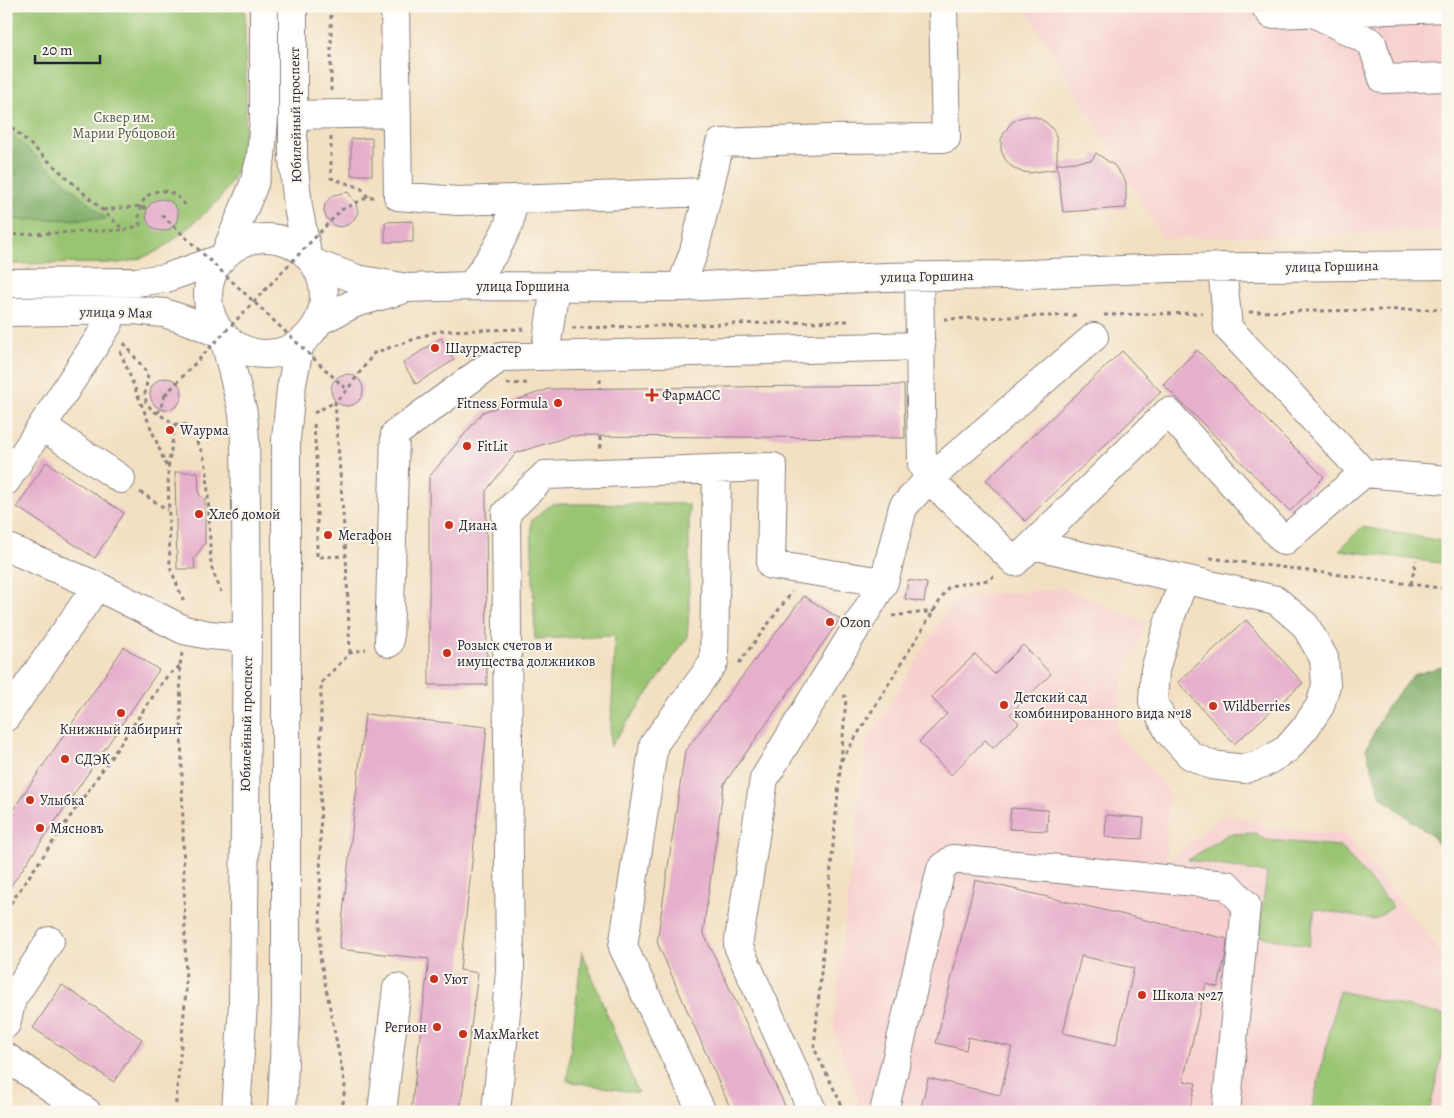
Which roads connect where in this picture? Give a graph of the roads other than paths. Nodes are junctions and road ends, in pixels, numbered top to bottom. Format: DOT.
graph roads {
  1 [pos="264,6"];
  2 [pos="294,6"];
  3 [pos="395,6"];
  4 [pos="943,6"];
  5 [pos="1265,6"];
  6 [pos="1448,8"];
  7 [pos="1315,13"];
  8 [pos="1448,78"];
  9 [pos="396,113"];
  10 [pos="293,115"];
  11 [pos="708,192"];
  12 [pos="513,200"];
  13 [pos="223,256"];
  14 [pos="311,259"];
  15 [pos="1448,264"];
  16 [pos="1222,267"];
  17 [pos="919,276"];
  18 [pos="6,284"];
  19 [pos="471,286"];
  20 [pos="555,286"];
  21 [pos="681,287"];
  22 [pos="407,288"];
  23 [pos="6,312"];
  24 [pos="319,321"];
  25 [pos="109,323"];
  26 [pos="223,336"];
  27 [pos="1094,337"];
  28 [pos="300,343"];
  29 [pos="921,346"];
  30 [pos="545,356"];
  31 [pos="42,426"];
  32 [pos="717,469"];
  33 [pos="1364,473"];
  34 [pos="121,479"];
  35 [pos="929,479"];
  36 [pos="1448,480"];
  37 [pos="6,482"];
  38 [pos="6,547"];
  39 [pos="1024,553"];
  40 [pos="1184,580"];
  41 [pos="884,582"];
  42 [pos="97,586"];
  43 [pos="247,638"];
  44 [pos="389,643"];
  45 [pos="6,717"];
  46 [pos="50,941"];
  47 [pos="397,988"];
  48 [pos="8,1006"];
  49 [pos="6,1057"];
  50 [pos="87,1112"];
  51 [pos="236,1112"];
  52 [pos="282,1112"];
  53 [pos="382,1112"];
  54 [pos="496,1112"];
  55 [pos="699,1112"];
  56 [pos="813,1112"];
  57 [pos="884,1112"];
  58 [pos="1226,1112"];
  1 -- 13 [label="main road, Юбилейный проспект"];
  2 -- 10 [label="main road, Юбилейный проспект"];
  3 -- 9 [label="main road"];
  4 -- 11 [label="main road"];
  5 -- 7 [label="main road"];
  6 -- 7 [label="main road"];
  7 -- 8 [label="main road"];
  9 -- 10 [label="main road"];
  9 -- 12 [label="main road"];
  10 -- 14 [label="main road, Юбилейный проспект"];
  11 -- 12 [label="main road"];
  11 -- 21 [label="main road"];
  12 -- 19 [label="main road"];
  13 -- 14 [label="main road"];
  13 -- 18 [label="main road, улица 9 Мая"];
  13 -- 26 [label="main road, Юбилейный проспект"];
  14 -- 22 [label="main road, улица Горшина"];
  14 -- 24 [label="main road, Юбилейный проспект"];
  15 -- 16 [label="main road, улица Горшина"];
  16 -- 17 [label="main road, улица Горшина"];
  16 -- 33 [label="main road"];
  17 -- 21 [label="main road, улица Горшина"];
  17 -- 29 [label="main road"];
  19 -- 20 [label="main road, улица Горшина"];
  19 -- 22 [label="main road, улица Горшина"];
  20 -- 21 [label="main road, улица Горшина"];
  20 -- 30 [label="main road"];
  22 -- 24 [label="main road, улица Горшина"];
  23 -- 26 [label="main road, улица 9 Мая"];
  24 -- 28 [label="main road, Юбилейный проспект"];
  25 -- 31 [label="main road"];
  26 -- 28 [label="main road, Юбилейный проспект"];
  26 -- 43 [label="main road, Юбилейный проспект"];
  27 -- 35 [label="main road"];
  28 -- 52 [label="main road"];
  29 -- 30 [label="main road"];
  29 -- 35 [label="main road"];
  30 -- 44 [label="main road"];
  31 -- 34 [label="main road"];
  31 -- 37 [label="main road"];
  32 -- 41 [label="main road"];
  32 -- 54 [label="main road"];
  32 -- 55 [label="main road"];
  33 -- 36 [label="main road"];
  33 -- 39 [label="main road"];
  35 -- 39 [label="main road"];
  35 -- 41 [label="main road"];
  38 -- 42 [label="main road"];
  39 -- 40 [label="main road"];
  40 -- 40 [label="main road"];
  41 -- 56 [label="main road"];
  42 -- 43 [label="main road"];
  42 -- 45 [label="main road"];
  43 -- 51 [label="main road, Юбилейный проспект"];
  46 -- 48 [label="main road"];
  47 -- 53 [label="main road"];
  49 -- 50 [label="main road"];
  57 -- 58 [label="main road"];
}
